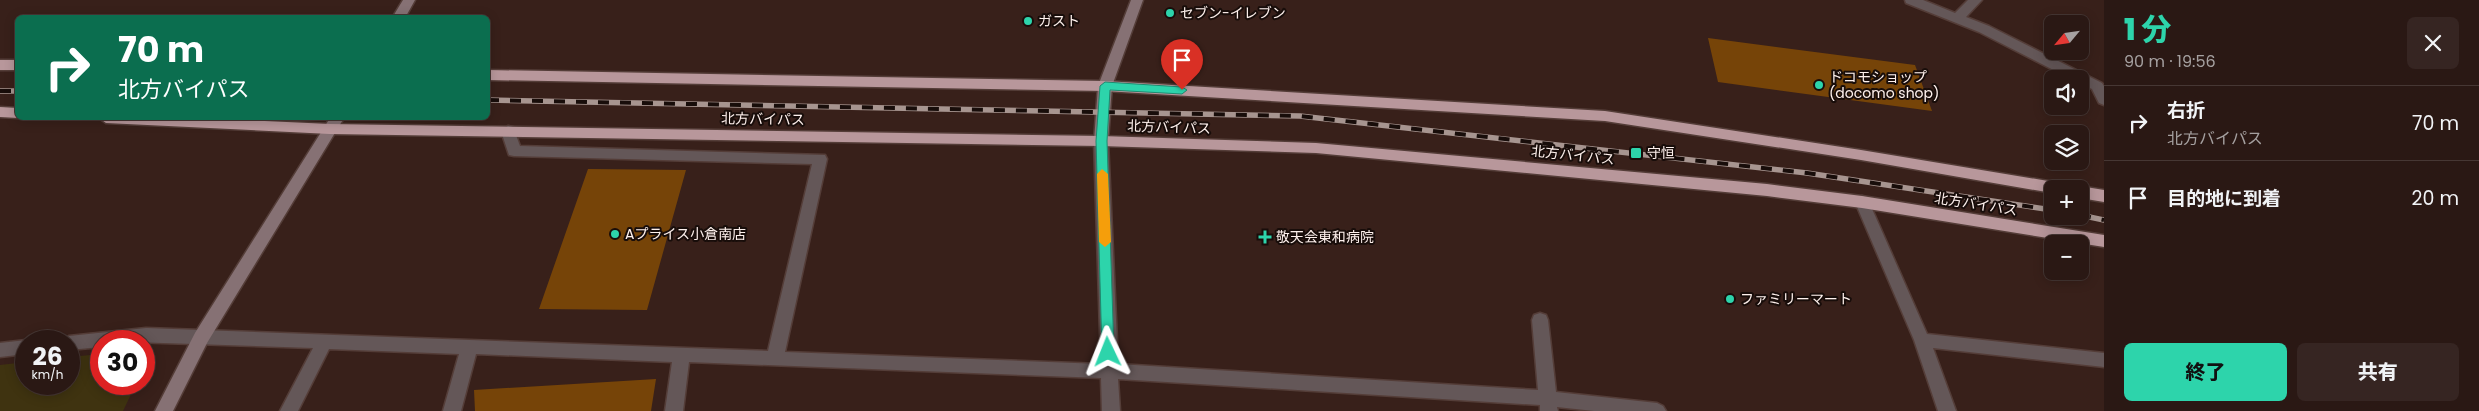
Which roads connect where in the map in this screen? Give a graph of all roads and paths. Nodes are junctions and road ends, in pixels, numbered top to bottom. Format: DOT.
graph roads {
  1 [pos="409,0"];
  2 [pos="1137,0"];
  3 [pos="1911,0"];
  4 [pos="1976,0"];
  5 [pos="400,15"];
  6 [pos="1957,18"];
  7 [pos="0,65"];
  8 [pos="15,65"];
  9 [pos="490,75"];
  10 [pos="1105,86"];
  11 [pos="2104,100"];
  12 [pos="0,112"];
  13 [pos="15,113"];
  14 [pos="197,120"];
  15 [pos="333,123"];
  16 [pos="508,131"];
  17 [pos="1101,141"];
  18 [pos="2044,186"];
  19 [pos="2089,194"];
  20 [pos="2104,196"];
  21 [pos="1862,202"];
  22 [pos="2104,241"];
  23 [pos="1540,320"];
  24 [pos="201,338"];
  25 [pos="1922,340"];
  26 [pos="80,342"];
  27 [pos="324,342"];
  28 [pos="15,348"];
  29 [pos="469,348"];
  30 [pos="0,350"];
  31 [pos="681,356"];
  32 [pos="774,359"];
  33 [pos="2104,360"];
  34 [pos="1109,371"];
  35 [pos="1548,405"];
  36 [pos="164,411"];
  37 [pos="289,411"];
  38 [pos="452,411"];
  39 [pos="674,411"];
  40 [pos="1111,411"];
  41 [pos="1657,411"];
  42 [pos="1947,411"];
  1 -- 5 [label="street"];
  2 -- 10 [label="street"];
  3 -- 6 [label="street"];
  4 -- 6 [label="street"];
  6 -- 11 [label="street"];
  7 -- 8 [label="highway"];
  9 -- 10 [label="highway, 北方バイパス"];
  10 -- 17 [label="street"];
  10 -- 18 [label="highway, 北方バイパス"];
  12 -- 13 [label="highway"];
  14 -- 15 [label="highway, 北方バイパス"];
  15 -- 16 [label="highway, 北方バイパス"];
  15 -- 24 [label="street"];
  16 -- 17 [label="highway, 北方バイパス"];
  16 -- 32 [label="street"];
  17 -- 21 [label="highway, 北方バイパス"];
  17 -- 34 [label="street"];
  19 -- 20 [label="highway"];
  21 -- 22 [label="highway, 北方バイパス"];
  21 -- 25 [label="street"];
  23 -- 35 [label="street"];
  24 -- 26 [label="street"];
  24 -- 27 [label="street"];
  24 -- 36 [label="street"];
  25 -- 33 [label="street"];
  25 -- 42 [label="street"];
  27 -- 29 [label="street"];
  27 -- 37 [label="street"];
  28 -- 30 [label="street"];
  29 -- 31 [label="street"];
  29 -- 38 [label="street"];
  31 -- 32 [label="street"];
  31 -- 39 [label="street"];
  32 -- 34 [label="street"];
  34 -- 35 [label="street"];
  34 -- 40 [label="street"];
  35 -- 41 [label="street"];
}
